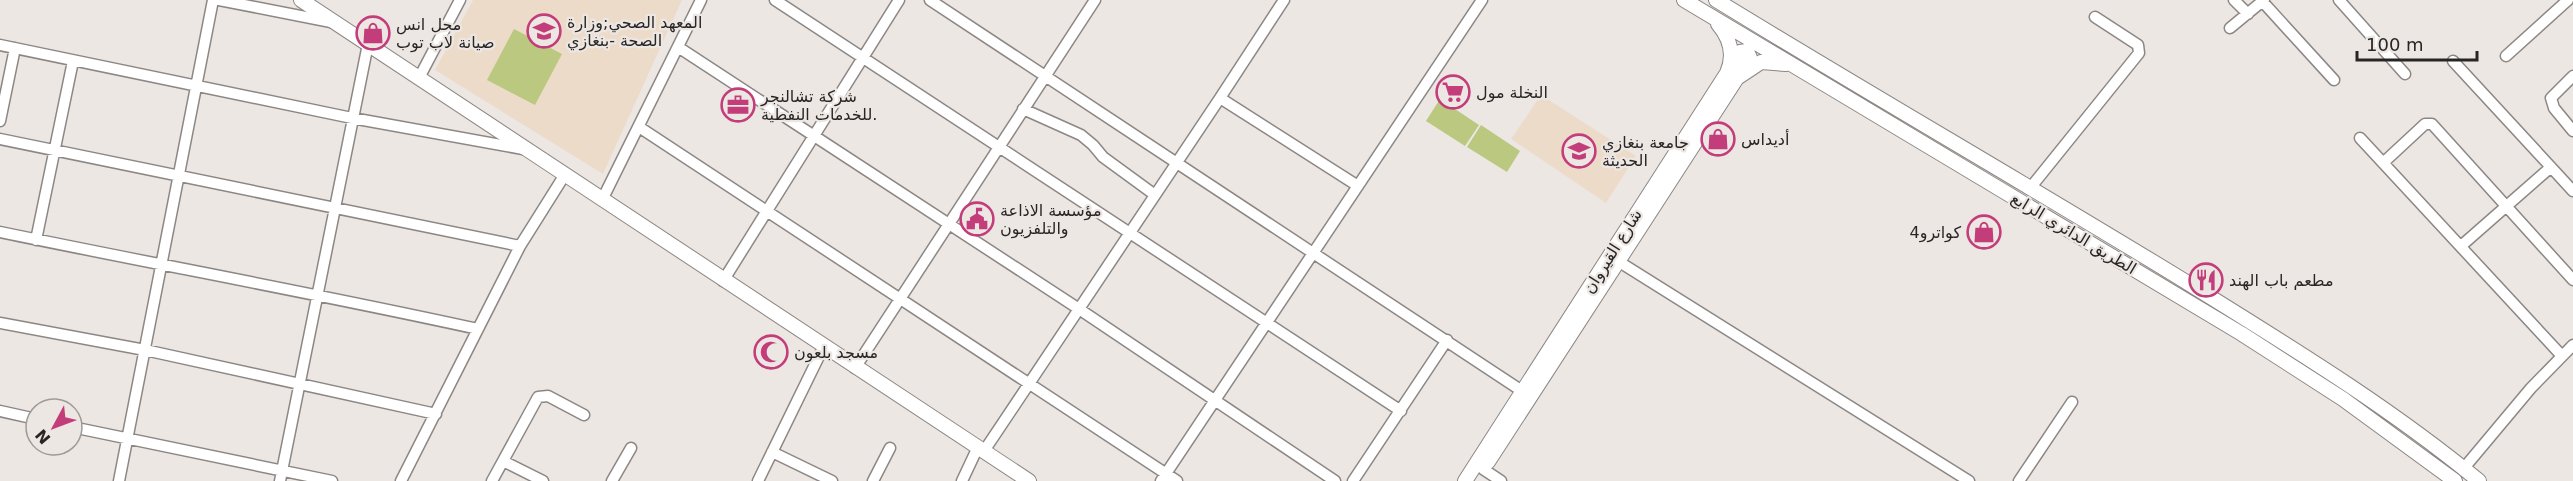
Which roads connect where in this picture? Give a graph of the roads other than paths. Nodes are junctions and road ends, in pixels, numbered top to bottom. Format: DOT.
graph roads {
  1 [pos="213,0"];
  2 [pos="219,0"];
  3 [pos="301,0"];
  4 [pos="460,0"];
  5 [pos="701,0"];
  6 [pos="775,0"];
  7 [pos="899,0"];
  8 [pos="930,0"];
  9 [pos="1095,0"];
  10 [pos="1284,0"];
  11 [pos="1482,0"];
  12 [pos="1684,0"];
  13 [pos="1716,0"];
  14 [pos="2234,0"];
  15 [pos="2338,0"];
  16 [pos="2568,0"];
  17 [pos="2263,1"];
  18 [pos="1731,4"];
  19 [pos="2248,14"];
  20 [pos="2095,17"];
  21 [pos="1713,18"];
  22 [pos="336,23"];
  23 [pos="2230,28"];
  24 [pos="368,44"];
  25 [pos="0,45"];
  26 [pos="678,47"];
  27 [pos="15,48"];
  28 [pos="2506,56"];
  29 [pos="863,59"];
  30 [pos="73,60"];
  31 [pos="2453,61"];
  32 [pos="1795,66"];
  33 [pos="1733,73"];
  34 [pos="2405,74"];
  35 [pos="1046,75"];
  36 [pos="2573,76"];
  37 [pos="419,78"];
  38 [pos="2334,80"];
  39 [pos="196,87"];
  40 [pos="1220,98"];
  41 [pos="1023,110"];
  42 [pos="352,118"];
  43 [pos="0,121"];
  44 [pos="639,127"];
  45 [pos="2573,131"];
  46 [pos="815,136"];
  47 [pos="2360,138"];
  48 [pos="0,139"];
  49 [pos="999,147"];
  50 [pos="55,149"];
  51 [pos="524,149"];
  52 [pos="1177,162"];
  53 [pos="2383,163"];
  54 [pos="2551,167"];
  55 [pos="179,176"];
  56 [pos="564,176"];
  57 [pos="1358,186"];
  58 [pos="2031,187"];
  59 [pos="2573,192"];
  60 [pos="1155,195"];
  61 [pos="602,200"];
  62 [pos="2507,206"];
  63 [pos="334,207"];
  64 [pos="768,212"];
  65 [pos="949,224"];
  66 [pos="0,232"];
  67 [pos="1130,234"];
  68 [pos="36,240"];
  69 [pos="520,246"];
  70 [pos="2461,246"];
  71 [pos="1313,252"];
  72 [pos="1614,259"];
  73 [pos="161,267"];
  74 [pos="2573,280"];
  75 [pos="723,281"];
  76 [pos="318,294"];
  77 [pos="901,298"];
  78 [pos="1079,309"];
  79 [pos="0,323"];
  80 [pos="1266,323"];
  81 [pos="478,329"];
  82 [pos="1447,340"];
  83 [pos="2573,345"];
  84 [pos="824,346"];
  85 [pos="145,351"];
  86 [pos="2562,356"];
  87 [pos="855,368"];
  88 [pos="1028,383"];
  89 [pos="300,385"];
  90 [pos="1522,391"];
  91 [pos="2361,394"];
  92 [pos="1213,399"];
  93 [pos="2072,402"];
  94 [pos="2354,407"];
  95 [pos="0,411"];
  96 [pos="1401,411"];
  97 [pos="436,414"];
  98 [pos="584,415"];
  99 [pos="24,416"];
  100 [pos="84,429"];
  101 [pos="128,438"];
  102 [pos="631,448"];
  103 [pos="890,448"];
  104 [pos="981,449"];
  105 [pos="772,452"];
  106 [pos="503,461"];
  107 [pos="2463,468"];
  108 [pos="282,469"];
  109 [pos="1480,475"];
  110 [pos="1163,477"];
  111 [pos="119,481"];
  112 [pos="280,481"];
  113 [pos="332,481"];
  114 [pos="401,481"];
  115 [pos="492,481"];
  116 [pos="543,481"];
  117 [pos="612,481"];
  118 [pos="758,481"];
  119 [pos="832,481"];
  120 [pos="873,481"];
  121 [pos="962,481"];
  122 [pos="1029,481"];
  123 [pos="1177,481"];
  124 [pos="1335,481"];
  125 [pos="1353,481"];
  126 [pos="1465,481"];
  127 [pos="1501,481"];
  128 [pos="1969,481"];
  129 [pos="2019,481"];
  130 [pos="2455,481"];
  131 [pos="2479,481"];
  1 -- 39 [label="street"];
  2 -- 22 [label="street"];
  3 -- 22 [label="main road"];
  4 -- 37 [label="street"];
  5 -- 26 [label="street"];
  6 -- 29 [label="street"];
  7 -- 29 [label="street"];
  8 -- 35 [label="street"];
  9 -- 35 [label="street"];
  10 -- 40 [label="street"];
  11 -- 57 [label="street"];
  12 -- 21 [label="main road, الطريق الدائري الرابع"];
  13 -- 18 [label="main road, الطريق الدائري الرابع"];
  14 -- 19 [label="street"];
  15 -- 34 [label="street"];
  16 -- 28 [label="street"];
  17 -- 19 [label="street"];
  17 -- 38 [label="street"];
  18 -- 58 [label="main road, الطريق الدائري الرابع"];
  19 -- 23 [label="street"];
  20 -- 58 [label="street"];
  21 -- 32 [label="main road, الطريق الدائري الرابع"];
  21 -- 33 [label="main road"];
  22 -- 24 [label="main road"];
  24 -- 37 [label="main road"];
  24 -- 42 [label="street"];
  25 -- 27 [label="street"];
  26 -- 44 [label="street"];
  26 -- 46 [label="street"];
  27 -- 30 [label="street"];
  27 -- 43 [label="street"];
  29 -- 46 [label="street"];
  29 -- 49 [label="street"];
  30 -- 39 [label="street"];
  30 -- 50 [label="street"];
  31 -- 54 [label="street"];
  32 -- 33 [label="main road, شارع القيروان"];
  32 -- 94 [label="main road, الطريق الدائري الرابع"];
  33 -- 72 [label="main road, شارع القيروان"];
  35 -- 41 [label="street"];
  35 -- 52 [label="street"];
  36 -- 45 [label="street"];
  37 -- 51 [label="main road"];
  39 -- 42 [label="street"];
  39 -- 55 [label="street"];
  40 -- 52 [label="street"];
  40 -- 57 [label="street"];
  41 -- 49 [label="street"];
  41 -- 60 [label="street"];
  42 -- 51 [label="street"];
  42 -- 63 [label="street"];
  44 -- 61 [label="street"];
  44 -- 64 [label="street"];
  46 -- 64 [label="street"];
  46 -- 65 [label="street"];
  47 -- 53 [label="street"];
  48 -- 50 [label="street"];
  49 -- 65 [label="street"];
  49 -- 67 [label="street"];
  50 -- 55 [label="street"];
  50 -- 68 [label="street"];
  51 -- 56 [label="main road"];
  52 -- 60 [label="street"];
  52 -- 71 [label="street"];
  53 -- 62 [label="street"];
  53 -- 70 [label="street"];
  54 -- 59 [label="street"];
  54 -- 62 [label="street"];
  55 -- 63 [label="street"];
  55 -- 73 [label="street"];
  56 -- 61 [label="main road"];
  56 -- 69 [label="street"];
  57 -- 71 [label="street"];
  58 -- 91 [label="main road, الطريق الدائري الرابع"];
  60 -- 67 [label="street"];
  61 -- 75 [label="main road"];
  62 -- 70 [label="street"];
  62 -- 74 [label="street"];
  63 -- 69 [label="street"];
  63 -- 76 [label="street"];
  64 -- 75 [label="street"];
  64 -- 77 [label="street"];
  65 -- 77 [label="street"];
  65 -- 78 [label="street"];
  66 -- 68 [label="street"];
  67 -- 78 [label="street"];
  67 -- 80 [label="street"];
  68 -- 73 [label="street"];
  69 -- 81 [label="street"];
  70 -- 86 [label="street"];
  71 -- 80 [label="street"];
  71 -- 82 [label="street"];
  72 -- 90 [label="main road, شارع القيروان"];
  72 -- 109 [label="main road, شارع القيروان"];
  72 -- 128 [label="street"];
  73 -- 76 [label="street"];
  73 -- 85 [label="street"];
  75 -- 84 [label="main road"];
  76 -- 81 [label="street"];
  76 -- 89 [label="street"];
  77 -- 87 [label="street"];
  77 -- 88 [label="street"];
  78 -- 88 [label="street"];
  78 -- 92 [label="street"];
  79 -- 85 [label="street"];
  80 -- 92 [label="street"];
  80 -- 96 [label="street"];
  81 -- 97 [label="street"];
  82 -- 90 [label="street"];
  82 -- 96 [label="street"];
  83 -- 86 [label="street"];
  84 -- 87 [label="main road"];
  84 -- 105 [label="street"];
  85 -- 89 [label="street"];
  85 -- 101 [label="street"];
  86 -- 107 [label="street"];
  87 -- 104 [label="main road"];
  88 -- 104 [label="street"];
  88 -- 110 [label="street"];
  89 -- 97 [label="street"];
  89 -- 108 [label="street"];
  90 -- 126 [label="main road, شارع القيروان"];
  91 -- 94 [label="main road"];
  91 -- 107 [label="main road, الطريق الدائري الرابع"];
  92 -- 110 [label="street"];
  92 -- 124 [label="street"];
  93 -- 129 [label="street"];
  94 -- 130 [label="main road, الطريق الدائري الرابع"];
  95 -- 99 [label="street"];
  96 -- 125 [label="street"];
  97 -- 114 [label="street"];
  98 -- 106 [label="street"];
  100 -- 101 [label="street"];
  101 -- 108 [label="street"];
  101 -- 111 [label="street"];
  102 -- 117 [label="street"];
  103 -- 120 [label="street"];
  104 -- 121 [label="street"];
  104 -- 122 [label="main road"];
  105 -- 118 [label="street"];
  105 -- 119 [label="street"];
  106 -- 115 [label="street"];
  106 -- 116 [label="street"];
  107 -- 131 [label="main road, الطريق الدائري الرابع"];
  108 -- 112 [label="street"];
  108 -- 113 [label="street"];
  109 -- 127 [label="street"];
  110 -- 123 [label="street"];
}
